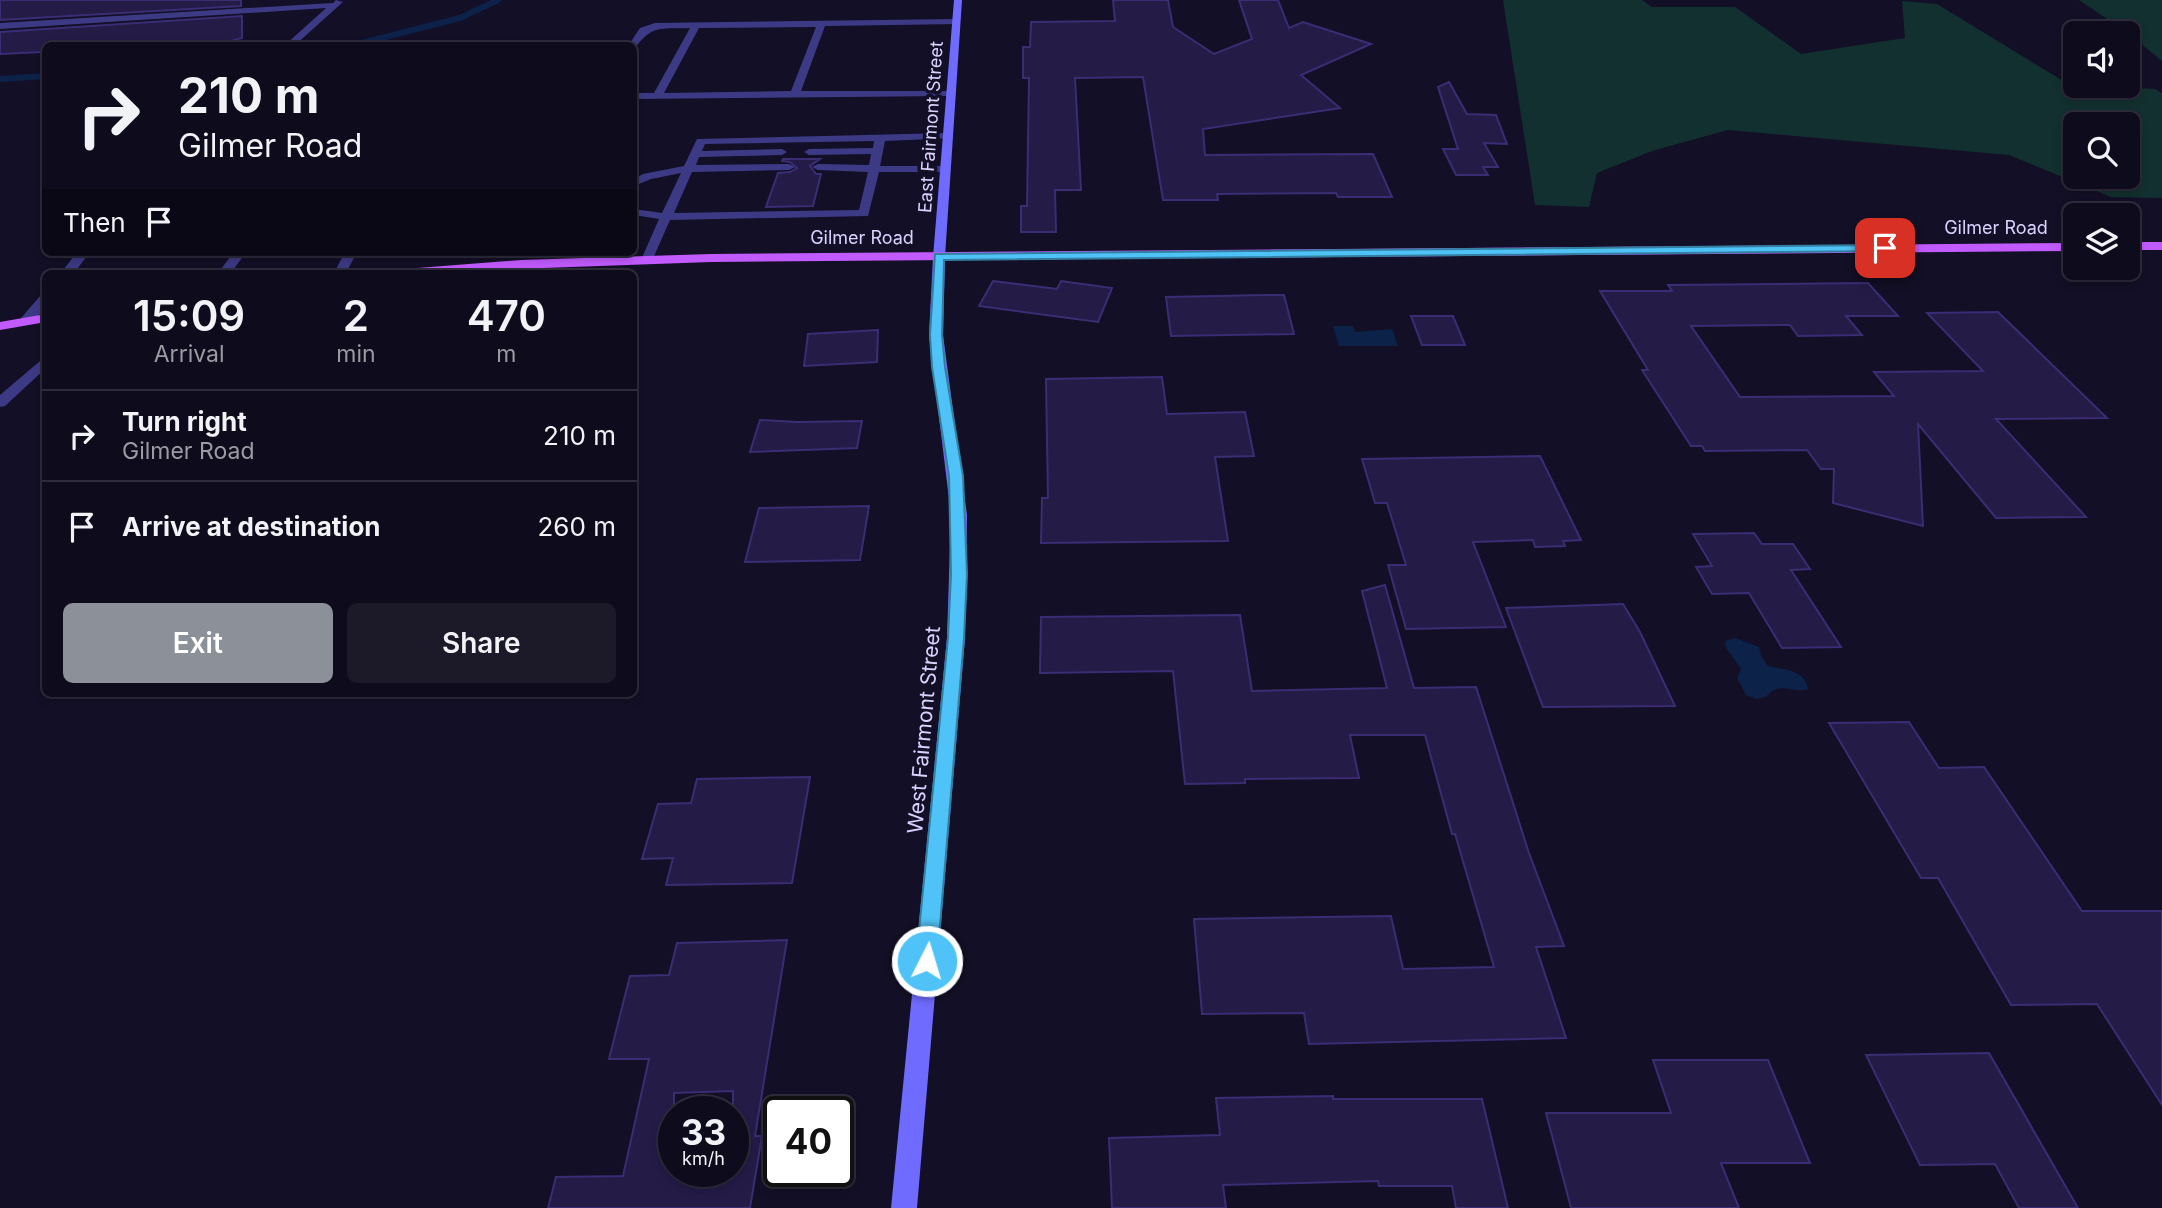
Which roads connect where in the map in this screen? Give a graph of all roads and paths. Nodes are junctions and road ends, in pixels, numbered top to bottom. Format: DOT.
graph roads {
  1 [pos="958,0"];
  2 [pos="339,2"];
  3 [pos="957,22"];
  4 [pos="822,23"];
  5 [pos="696,25"];
  6 [pos="0,26"];
  7 [pos="293,42"];
  8 [pos="635,42"];
  9 [pos="951,93"];
  10 [pos="795,94"];
  11 [pos="637,96"];
  12 [pos="657,96"];
  13 [pos="948,136"];
  14 [pos="880,138"];
  15 [pos="878,151"];
  16 [pos="782,152"];
  17 [pos="809,152"];
  18 [pos="695,154"];
  19 [pos="789,167"];
  20 [pos="818,167"];
  21 [pos="688,169"];
  22 [pos="874,169"];
  23 [pos="946,169"];
  24 [pos="637,182"];
  25 [pos="637,212"];
  26 [pos="666,217"];
  27 [pos="2140,246"];
  28 [pos="2162,246"];
  29 [pos="2063,247"];
  30 [pos="81,256"];
  31 [pos="237,256"];
  32 [pos="939,257"];
  33 [pos="647,260"];
  34 [pos="69,270"];
  35 [pos="226,270"];
  36 [pos="444,270"];
  37 [pos="42,303"];
  38 [pos="42,319"];
  39 [pos="26,321"];
  40 [pos="0,326"];
  41 [pos="42,364"];
  42 [pos="0,402"];
  43 [pos="904,1208"];
  1 -- 3 [label="street, East Fairmont Street"];
  2 -- 6 [label="street"];
  2 -- 7 [label="street"];
  3 -- 4 [label="street"];
  3 -- 9 [label="street, East Fairmont Street"];
  4 -- 5 [label="street"];
  4 -- 10 [label="street"];
  5 -- 8 [label="street"];
  5 -- 12 [label="street"];
  9 -- 10 [label="street"];
  9 -- 13 [label="street, East Fairmont Street"];
  10 -- 12 [label="street"];
  11 -- 12 [label="street"];
  13 -- 14 [label="street"];
  13 -- 23 [label="street, East Fairmont Street"];
  14 -- 15 [label="street"];
  14 -- 18 [label="street"];
  15 -- 17 [label="street"];
  15 -- 22 [label="street"];
  16 -- 18 [label="street"];
  18 -- 21 [label="street"];
  19 -- 21 [label="street"];
  20 -- 22 [label="street"];
  21 -- 24 [label="street"];
  21 -- 26 [label="street"];
  22 -- 23 [label="street"];
  22 -- 26 [label="street"];
  23 -- 32 [label="street, East Fairmont Street"];
  25 -- 26 [label="street"];
  26 -- 33 [label="street"];
  27 -- 28 [label="main road"];
  29 -- 32 [label="main road, Gilmer Road"];
  30 -- 34 [label="street"];
  31 -- 35 [label="street"];
  32 -- 33 [label="main road, Gilmer Road"];
  32 -- 43 [label="street, West Fairmont Street"];
  33 -- 36 [label="main road, Gilmer Road"];
  37 -- 39 [label="street"];
  38 -- 39 [label="main road"];
  39 -- 40 [label="main road"];
  41 -- 42 [label="street"];
}
